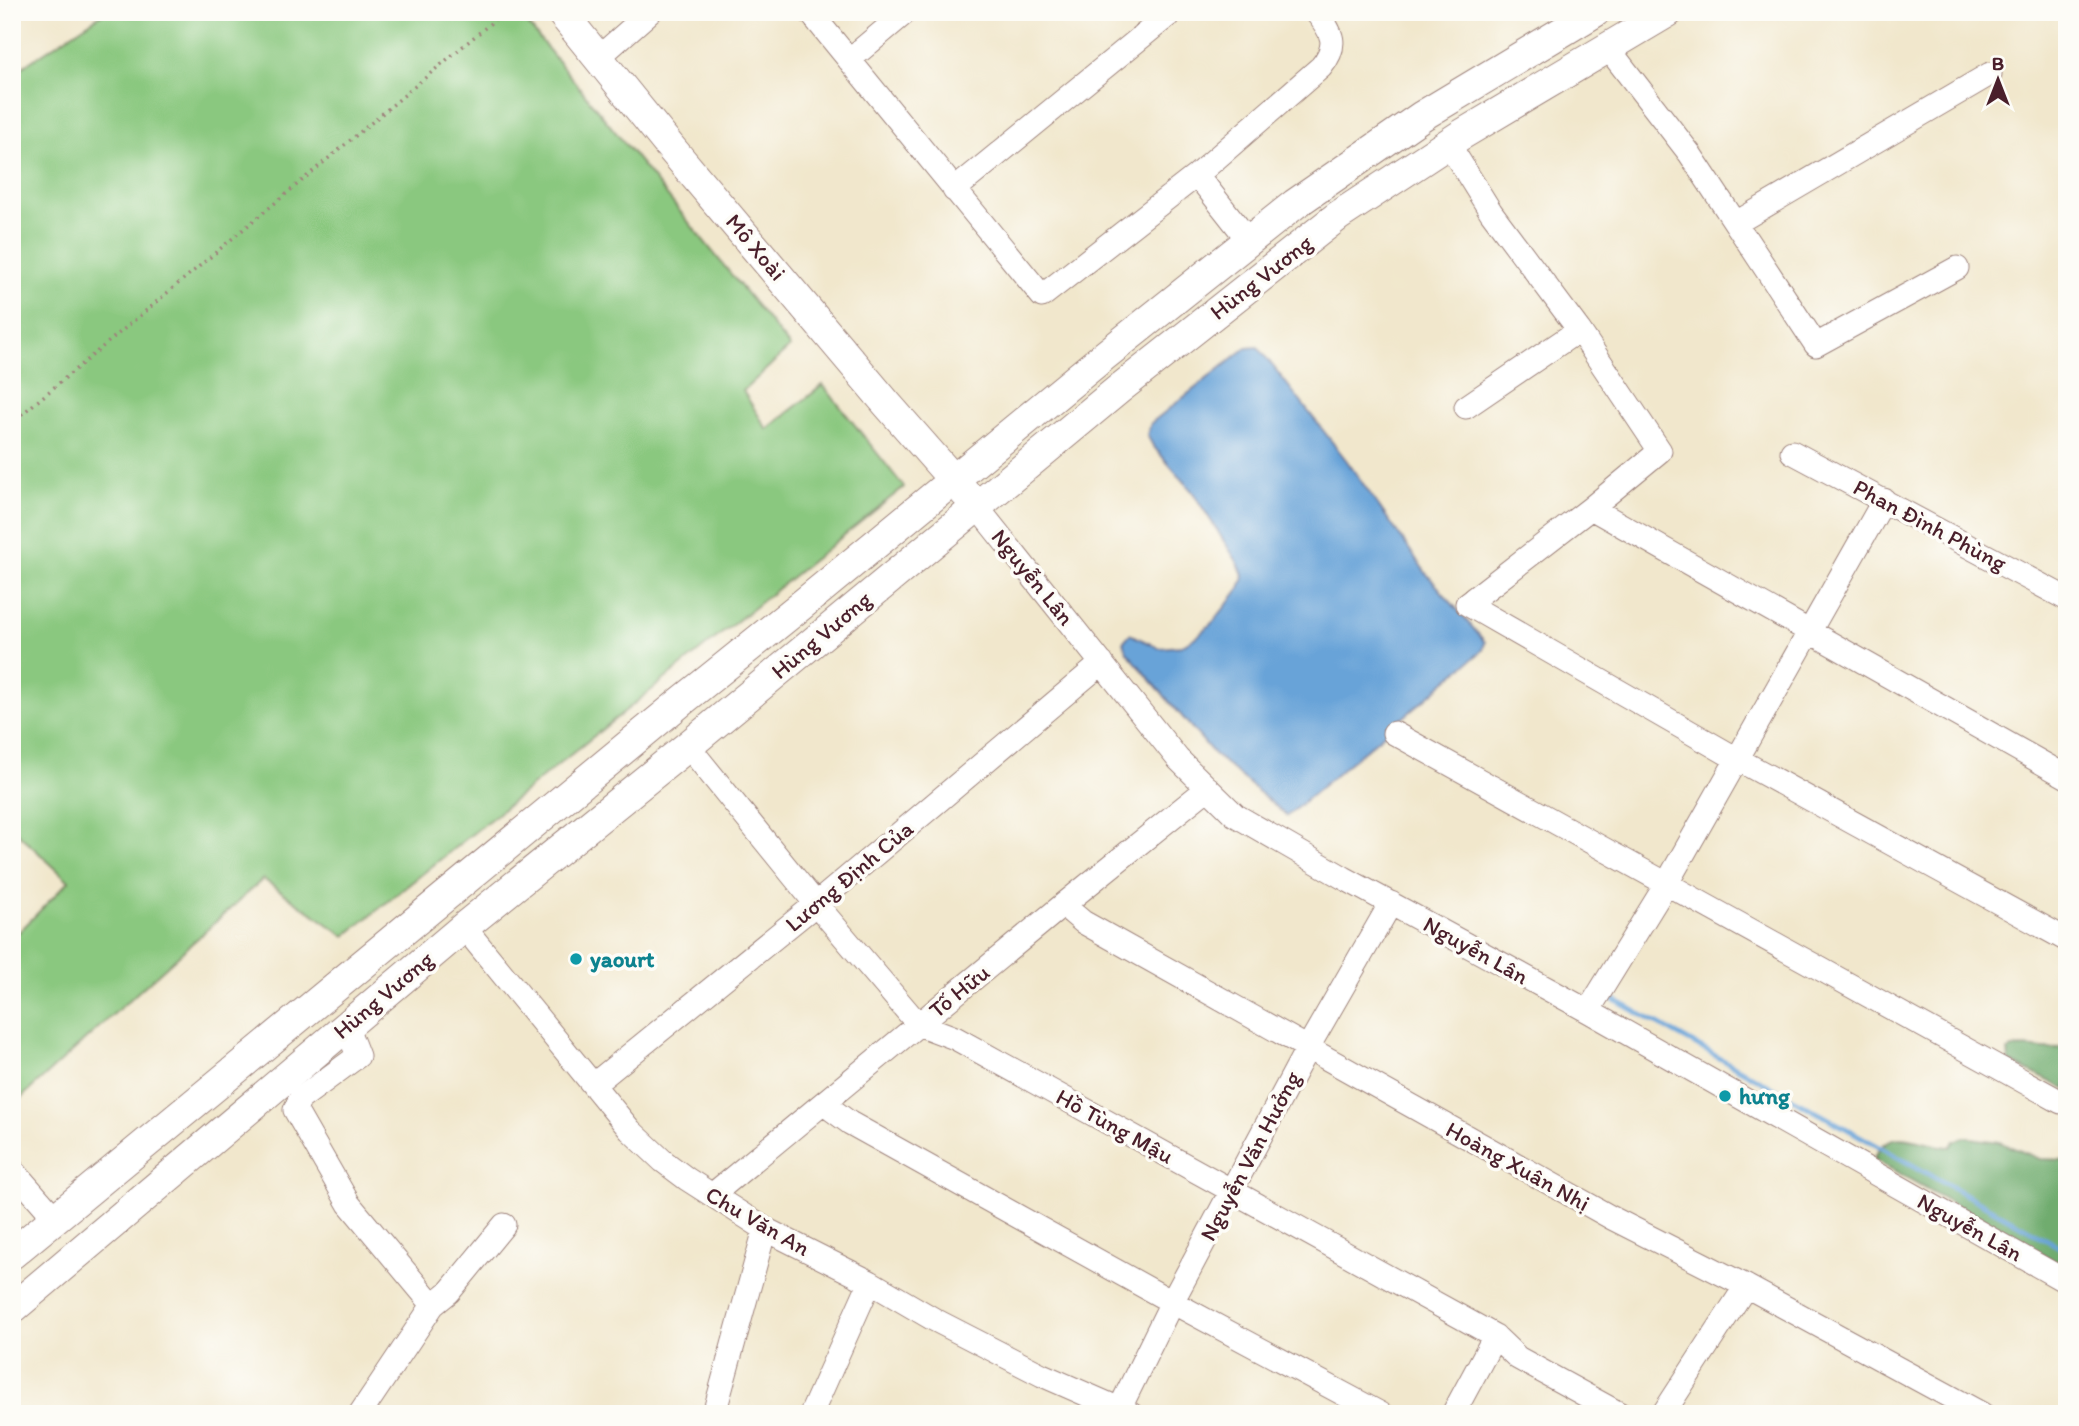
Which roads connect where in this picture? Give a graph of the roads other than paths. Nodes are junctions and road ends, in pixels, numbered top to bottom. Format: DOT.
graph roads {
  1 [pos="561,12"];
  2 [pos="650,12"];
  3 [pos="810,12"];
  4 [pos="906,12"];
  5 [pos="1172,12"];
  6 [pos="1316,12"];
  7 [pos="1595,12"];
  8 [pos="1668,12"];
  9 [pos="1608,48"];
  10 [pos="598,58"];
  11 [pos="849,60"];
  12 [pos="1990,74"];
  13 [pos="1448,143"];
  14 [pos="1197,174"];
  15 [pos="954,190"];
  16 [pos="1737,223"];
  17 [pos="1249,241"];
  18 [pos="1957,268"];
  19 [pos="1579,330"];
  20 [pos="1466,407"];
  21 [pos="1792,452"];
  22 [pos="955,480"];
  23 [pos="1884,500"];
  24 [pos="977,507"];
  25 [pos="1591,508"];
  26 [pos="2067,599"];
  27 [pos="1809,632"];
  28 [pos="1102,663"];
  29 [pos="1394,733"];
  30 [pos="688,746"];
  31 [pos="1737,759"];
  32 [pos="2067,777"];
  33 [pos="1208,788"];
  34 [pos="1667,883"];
  35 [pos="1391,903"];
  36 [pos="816,904"];
  37 [pos="1063,905"];
  38 [pos="464,927"];
  39 [pos="2067,940"];
  40 [pos="1588,1011"];
  41 [pos="918,1024"];
  42 [pos="346,1026"];
  43 [pos="1307,1049"];
  44 [pos="593,1085"];
  45 [pos="2061,1102"];
  46 [pos="824,1104"];
  47 [pos="12,1169"];
  48 [pos="1232,1190"];
  49 [pos="712,1195"];
  50 [pos="55,1218"];
  51 [pos="504,1225"];
  52 [pos="765,1229"];
  53 [pos="83,1250"];
  54 [pos="12,1254"];
  55 [pos="870,1282"];
  56 [pos="2067,1282"];
  57 [pos="1746,1286"];
  58 [pos="1172,1302"];
  59 [pos="433,1305"];
  60 [pos="12,1310"];
  61 [pos="1495,1336"];
  62 [pos="1122,1412"];
  63 [pos="360,1414"];
  64 [pos="714,1414"];
  65 [pos="811,1414"];
  66 [pos="1381,1414"];
  67 [pos="1453,1414"];
  68 [pos="1620,1414"];
  69 [pos="1663,1414"];
  70 [pos="1982,1414"];
  1 -- 10 [label="main road, Mô Xoài"];
  2 -- 10 [label="street"];
  3 -- 11 [label="street"];
  4 -- 11 [label="street"];
  5 -- 15 [label="street"];
  6 -- 14 [label="street"];
  7 -- 17 [label="main road, Hùng Vương"];
  8 -- 9 [label="main road, Hùng Vương"];
  9 -- 13 [label="main road, Hùng Vương"];
  9 -- 16 [label="street"];
  10 -- 22 [label="main road, Mô Xoài"];
  11 -- 15 [label="street"];
  12 -- 16 [label="street"];
  13 -- 19 [label="street"];
  13 -- 24 [label="main road, Hùng Vương"];
  14 -- 15 [label="street"];
  14 -- 17 [label="street"];
  16 -- 18 [label="street"];
  17 -- 22 [label="main road, Hùng Vương"];
  19 -- 20 [label="street"];
  19 -- 25 [label="street"];
  21 -- 23 [label="street, Phan Đình Phùng"];
  22 -- 24 [label="main road, Mô Xoài"];
  22 -- 50 [label="main road, Hùng Vương"];
  23 -- 26 [label="street, Phan Đình Phùng"];
  23 -- 27 [label="street"];
  24 -- 28 [label="street, Nguyễn Lân"];
  24 -- 30 [label="main road, Hùng Vương"];
  25 -- 27 [label="street"];
  25 -- 31 [label="street"];
  27 -- 31 [label="street"];
  27 -- 32 [label="street"];
  28 -- 33 [label="street, Nguyễn Lân"];
  28 -- 36 [label="street, Lương Định Của"];
  29 -- 34 [label="street"];
  30 -- 36 [label="street, Hồ Tùng Mậu"];
  30 -- 38 [label="main road, Hùng Vương"];
  31 -- 34 [label="street"];
  31 -- 39 [label="street"];
  33 -- 35 [label="street, Nguyễn Lân"];
  33 -- 37 [label="street, Tố Hữu"];
  34 -- 40 [label="street"];
  34 -- 45 [label="street"];
  35 -- 40 [label="street, Nguyễn Lân"];
  35 -- 43 [label="street, Nguyễn Văn Hưởng"];
  36 -- 41 [label="street, Hồ Tùng Mậu"];
  36 -- 44 [label="street, Lương Định Của"];
  37 -- 41 [label="street, Tố Hữu"];
  37 -- 43 [label="street, Hoàng Xuân Nhị"];
  38 -- 42 [label="main road, Hùng Vương"];
  38 -- 44 [label="street, Chu Văn An"];
  40 -- 56 [label="street, Nguyễn Lân"];
  41 -- 46 [label="street, Tố Hữu"];
  41 -- 48 [label="street, Hồ Tùng Mậu"];
  42 -- 53 [label="main road, Hùng Vương"];
  42 -- 59 [label="street"];
  43 -- 48 [label="street, Nguyễn Văn Hưởng"];
  43 -- 57 [label="street, Hoàng Xuân Nhị"];
  44 -- 49 [label="street, Chu Văn An"];
  46 -- 49 [label="street, Tố Hữu"];
  46 -- 58 [label="street"];
  47 -- 50 [label="street"];
  48 -- 58 [label="street, Nguyễn Văn Hưởng"];
  48 -- 61 [label="street, Hồ Tùng Mậu"];
  49 -- 52 [label="street, Chu Văn An"];
  50 -- 53 [label="main road"];
  50 -- 54 [label="main road, Hùng Vương"];
  51 -- 59 [label="street"];
  52 -- 55 [label="street, Chu Văn An"];
  52 -- 64 [label="street"];
  53 -- 60 [label="main road, Hùng Vương"];
  55 -- 62 [label="street, Chu Văn An"];
  55 -- 65 [label="street"];
  57 -- 69 [label="street"];
  57 -- 70 [label="street, Hoàng Xuân Nhị"];
  58 -- 62 [label="street, Nguyễn Văn Hưởng"];
  58 -- 66 [label="street"];
  59 -- 63 [label="street"];
  61 -- 67 [label="street"];
  61 -- 68 [label="street, Hồ Tùng Mậu"];
}
